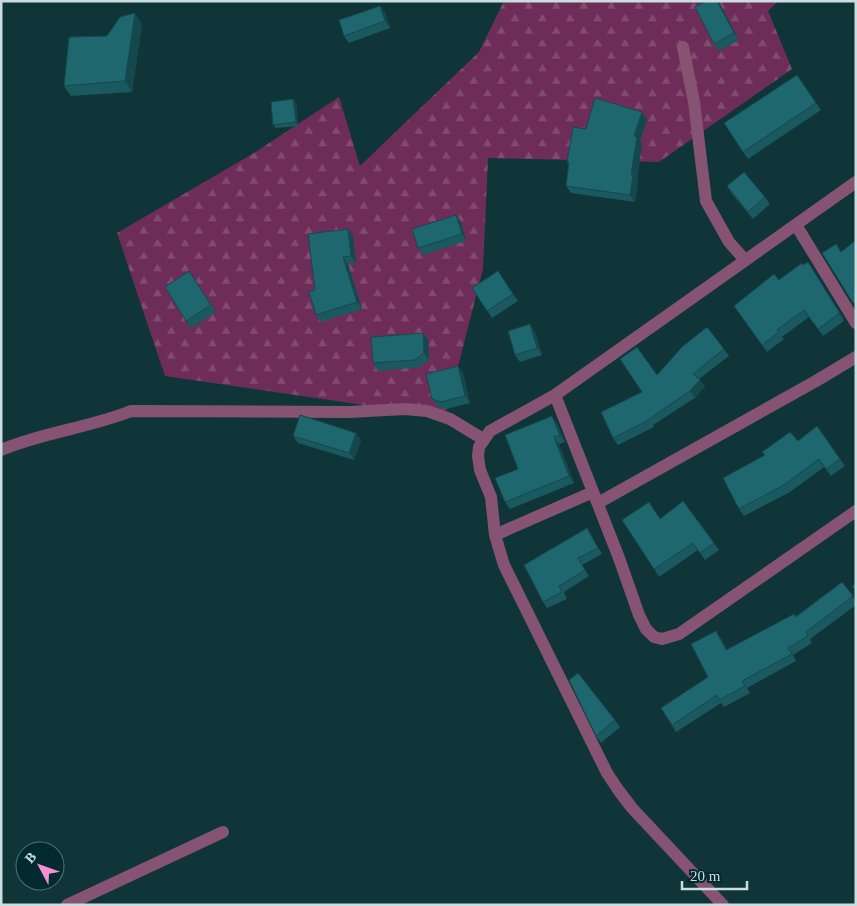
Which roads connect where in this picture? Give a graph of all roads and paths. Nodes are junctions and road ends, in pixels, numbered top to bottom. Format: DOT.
graph roads {
  1 [pos="683,47"];
  2 [pos="856,182"];
  3 [pos="796,225"];
  4 [pos="745,260"];
  5 [pos="856,323"];
  6 [pos="856,357"];
  7 [pos="555,395"];
  8 [pos="484,439"];
  9 [pos="1,450"];
  10 [pos="595,498"];
  11 [pos="856,511"];
  12 [pos="495,534"];
  13 [pos="223,832"];
  14 [pos="67,905"];
  15 [pos="723,905"];
  1 -- 4 [label="street"];
  2 -- 3 [label="street"];
  3 -- 4 [label="street"];
  3 -- 5 [label="street"];
  4 -- 7 [label="street"];
  6 -- 10 [label="street"];
  7 -- 8 [label="street"];
  7 -- 10 [label="street"];
  8 -- 9 [label="street"];
  8 -- 12 [label="street"];
  10 -- 11 [label="street"];
  10 -- 12 [label="street"];
  12 -- 15 [label="street"];
  13 -- 14 [label="street"];
}
